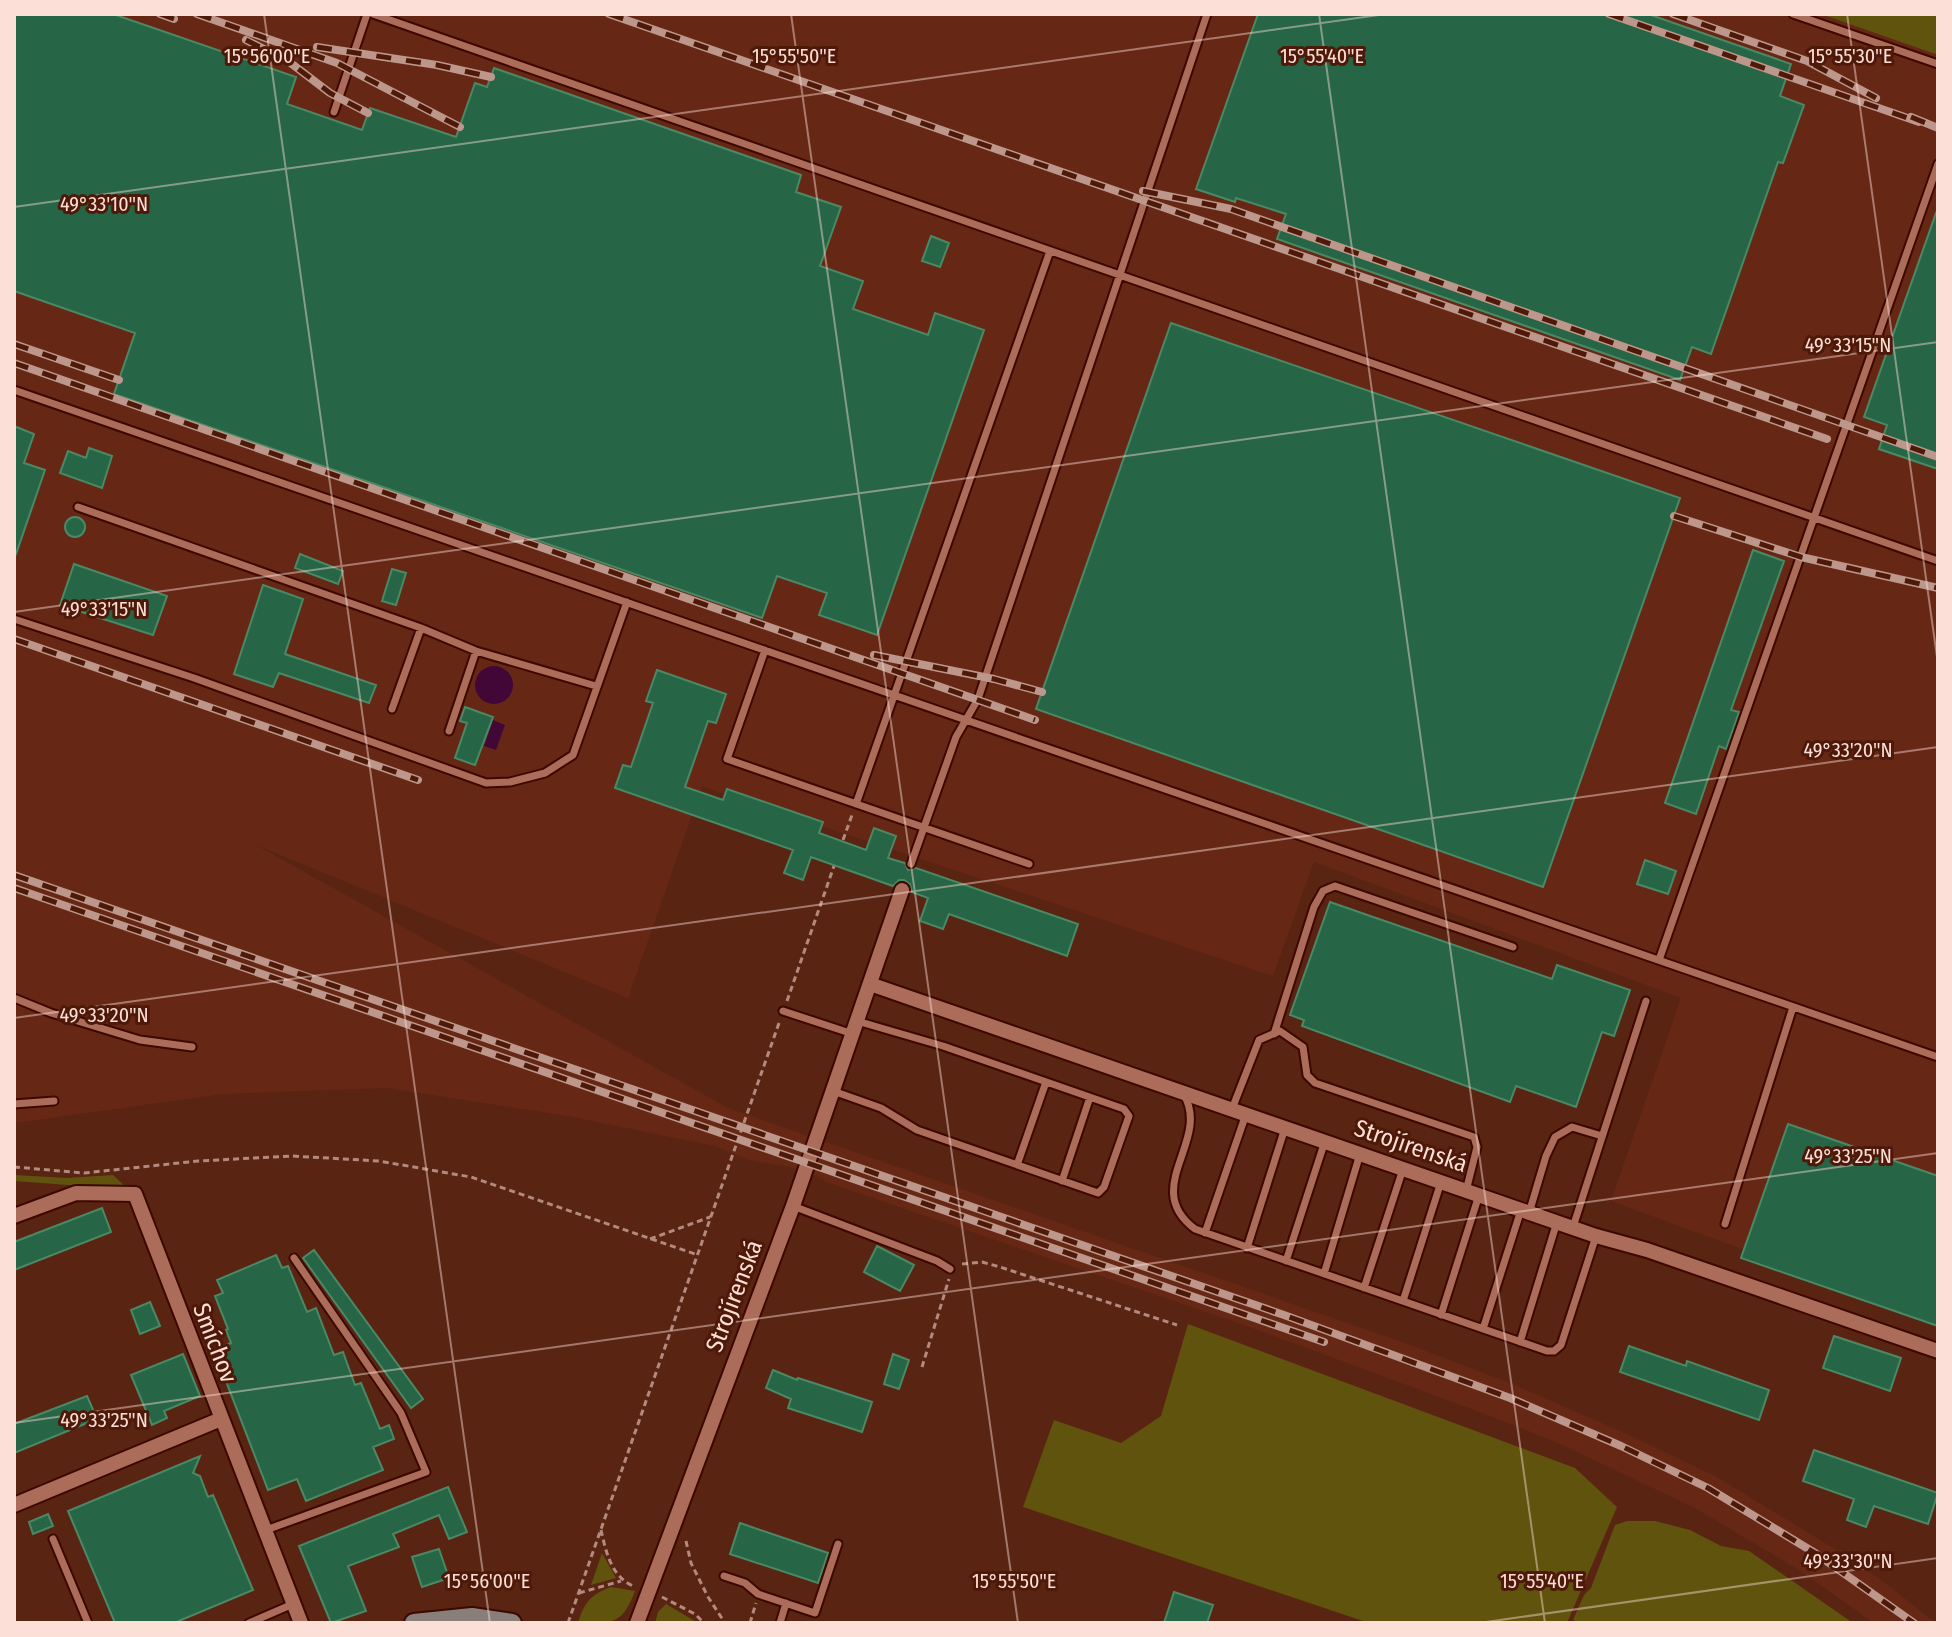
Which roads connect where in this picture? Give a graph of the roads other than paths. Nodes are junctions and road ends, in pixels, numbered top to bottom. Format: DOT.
graph roads {
  1 [pos="367,14"];
  2 [pos="373,14"];
  3 [pos="1207,14"];
  4 [pos="1793,14"];
  5 [pos="1938,64"];
  6 [pos="334,112"];
  7 [pos="1938,164"];
  8 [pos="1050,251"];
  9 [pos="1120,276"];
  10 [pos="14,390"];
  11 [pos="78,507"];
  12 [pos="1815,519"];
  13 [pos="1938,561"];
  14 [pos="627,602"];
  15 [pos="14,619"];
  16 [pos="421,628"];
  17 [pos="765,650"];
  18 [pos="476,651"];
  19 [pos="596,686"];
  20 [pos="895,695"];
  21 [pos="392,709"];
  22 [pos="966,720"];
  23 [pos="449,731"];
  24 [pos="856,804"];
  25 [pos="924,828"];
  26 [pos="911,864"];
  27 [pos="1029,864"];
  28 [pos="902,890"];
  29 [pos="1513,947"];
  30 [pos="1659,960"];
  31 [pos="870,984"];
  32 [pos="14,998"];
  33 [pos="1646,1001"];
  34 [pos="1793,1007"];
  35 [pos="783,1011"];
  36 [pos="855,1027"];
  37 [pos="1274,1034"];
  38 [pos="192,1047"];
  39 [pos="1938,1057"];
  40 [pos="1046,1082"];
  41 [pos="833,1091"];
  42 [pos="1182,1092"];
  43 [pos="1090,1097"];
  44 [pos="54,1101"];
  45 [pos="14,1104"];
  46 [pos="1239,1112"];
  47 [pos="1285,1128"];
  48 [pos="1602,1136"];
  49 [pos="1325,1141"];
  50 [pos="1360,1154"];
  51 [pos="1017,1165"];
  52 [pos="1403,1169"];
  53 [pos="1062,1181"];
  54 [pos="1441,1182"];
  55 [pos="1472,1193"];
  56 [pos="793,1206"];
  57 [pos="1525,1211"];
  58 [pos="14,1216"];
  59 [pos="1557,1222"];
  60 [pos="1725,1224"];
  61 [pos="1573,1228"];
  62 [pos="1205,1233"];
  63 [pos="1596,1236"];
  64 [pos="1247,1248"];
  65 [pos="294,1258"];
  66 [pos="1286,1261"];
  67 [pos="950,1269"];
  68 [pos="1324,1274"];
  69 [pos="1364,1288"];
  70 [pos="1403,1301"];
  71 [pos="1441,1315"];
  72 [pos="1483,1329"];
  73 [pos="1520,1342"];
  74 [pos="1938,1351"];
  75 [pos="221,1419"];
  76 [pos="14,1505"];
  77 [pos="264,1531"];
  78 [pos="53,1539"];
  79 [pos="838,1544"];
  80 [pos="724,1576"];
  81 [pos="786,1603"];
  82 [pos="293,1604"];
  83 [pos="88,1623"];
  84 [pos="249,1623"];
  85 [pos="301,1623"];
  86 [pos="414,1623"];
  87 [pos="512,1623"];
  88 [pos="637,1623"];
  89 [pos="780,1623"];
  1 -- 6 [label="lane"];
  2 -- 8 [label="lane"];
  3 -- 9 [label="lane"];
  4 -- 5 [label="lane"];
  7 -- 12 [label="lane"];
  8 -- 9 [label="lane"];
  8 -- 20 [label="lane"];
  9 -- 12 [label="lane"];
  9 -- 22 [label="lane"];
  10 -- 14 [label="lane"];
  11 -- 16 [label="lane"];
  12 -- 13 [label="lane"];
  12 -- 30 [label="lane"];
  14 -- 17 [label="lane"];
  14 -- 19 [label="lane"];
  15 -- 19 [label="lane"];
  16 -- 18 [label="lane"];
  16 -- 21 [label="lane"];
  17 -- 20 [label="lane"];
  17 -- 24 [label="lane"];
  18 -- 19 [label="lane"];
  18 -- 23 [label="lane"];
  20 -- 22 [label="lane"];
  20 -- 24 [label="lane"];
  22 -- 25 [label="lane"];
  22 -- 30 [label="lane"];
  24 -- 25 [label="lane"];
  25 -- 26 [label="lane"];
  25 -- 27 [label="lane"];
  28 -- 31 [label="street, Strojírenská"];
  29 -- 37 [label="lane"];
  30 -- 34 [label="lane"];
  31 -- 36 [label="street, Strojírenská"];
  31 -- 42 [label="street, Strojírenská"];
  32 -- 38 [label="lane"];
  33 -- 48 [label="lane"];
  34 -- 39 [label="lane"];
  34 -- 60 [label="lane"];
  35 -- 36 [label="lane"];
  36 -- 40 [label="lane"];
  36 -- 41 [label="street, Strojírenská"];
  37 -- 46 [label="lane"];
  37 -- 55 [label="lane"];
  40 -- 43 [label="lane"];
  40 -- 51 [label="lane"];
  41 -- 51 [label="lane"];
  41 -- 56 [label="street, Strojírenská"];
  42 -- 46 [label="street, Strojírenská"];
  42 -- 62 [label="lane"];
  43 -- 53 [label="lane"];
  43 -- 53 [label="lane"];
  44 -- 45 [label="lane"];
  46 -- 47 [label="street, Strojírenská"];
  46 -- 62 [label="lane"];
  47 -- 49 [label="street, Strojírenská"];
  47 -- 64 [label="lane"];
  48 -- 57 [label="lane"];
  48 -- 61 [label="lane"];
  49 -- 50 [label="street, Strojírenská"];
  49 -- 66 [label="lane"];
  50 -- 52 [label="street, Strojírenská"];
  50 -- 68 [label="lane"];
  51 -- 53 [label="lane"];
  52 -- 54 [label="street, Strojírenská"];
  52 -- 69 [label="lane"];
  54 -- 55 [label="street, Strojírenská"];
  54 -- 70 [label="lane"];
  55 -- 57 [label="street, Strojírenská"];
  55 -- 71 [label="lane"];
  56 -- 67 [label="lane"];
  56 -- 88 [label="street, Strojírenská"];
  57 -- 59 [label="street, Strojírenská"];
  57 -- 72 [label="lane"];
  58 -- 75 [label="street, Smíchov"];
  59 -- 61 [label="street, Strojírenská"];
  59 -- 73 [label="lane"];
  61 -- 63 [label="street, Strojírenská"];
  62 -- 64 [label="lane"];
  63 -- 73 [label="lane"];
  63 -- 74 [label="street, Strojírenská"];
  64 -- 66 [label="lane"];
  65 -- 77 [label="lane"];
  66 -- 68 [label="lane"];
  68 -- 69 [label="lane"];
  69 -- 70 [label="lane"];
  70 -- 71 [label="lane"];
  71 -- 72 [label="lane"];
  72 -- 73 [label="lane"];
  75 -- 76 [label="street"];
  75 -- 77 [label="street, Smíchov"];
  77 -- 82 [label="street, Smíchov"];
  78 -- 83 [label="lane"];
  79 -- 81 [label="lane"];
  80 -- 81 [label="lane"];
  81 -- 89 [label="lane"];
  82 -- 84 [label="lane"];
  82 -- 85 [label="street, Smíchov"];
  86 -- 87 [label="street"];
}
